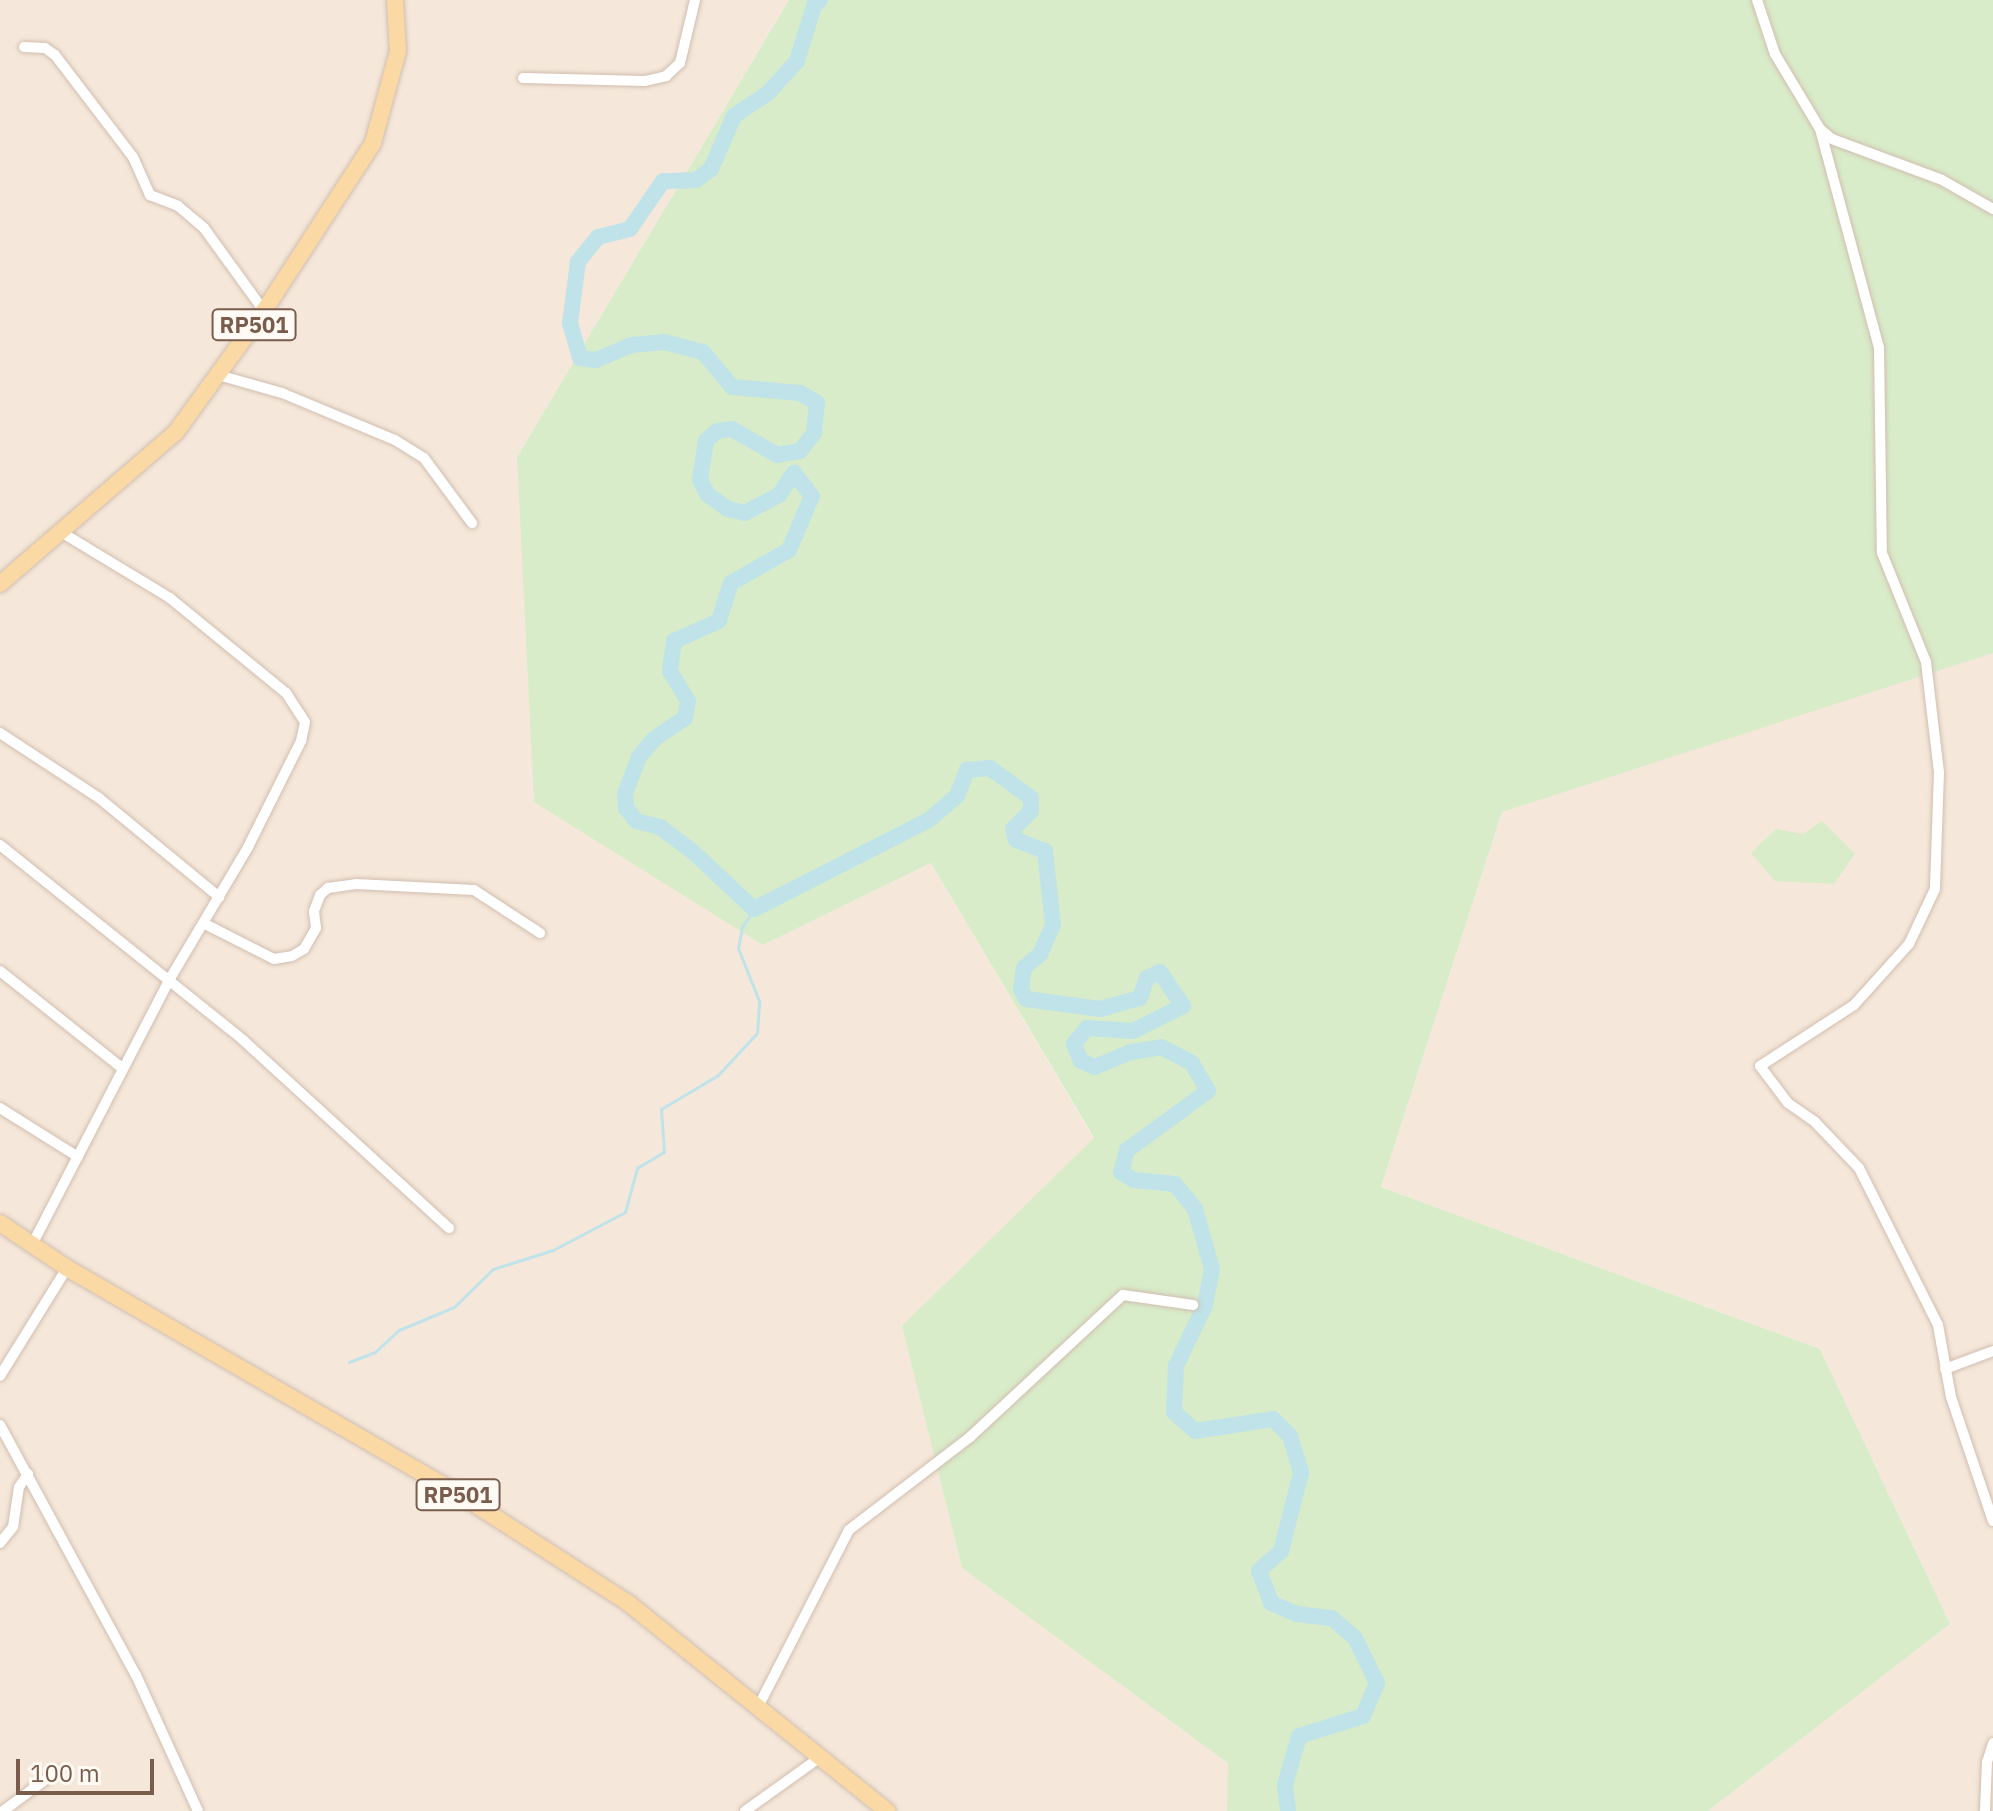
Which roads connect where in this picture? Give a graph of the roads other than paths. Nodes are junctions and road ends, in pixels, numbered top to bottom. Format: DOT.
graph roads {
  1 [pos="395,0"];
  2 [pos="695,0"];
  3 [pos="1757,0"];
  4 [pos="24,47"];
  5 [pos="523,78"];
  6 [pos="1820,129"];
  7 [pos="1993,209"];
  8 [pos="264,311"];
  9 [pos="218,375"];
  10 [pos="472,523"];
  11 [pos="61,532"];
  12 [pos="0,584"];
  13 [pos="0,733"];
  14 [pos="0,845"];
  15 [pos="219,897"];
  16 [pos="205,924"];
  17 [pos="540,933"];
  18 [pos="0,971"];
  19 [pos="168,982"];
  20 [pos="123,1069"];
  21 [pos="0,1108"];
  22 [pos="78,1157"];
  23 [pos="0,1223"];
  24 [pos="449,1228"];
  25 [pos="34,1241"];
  26 [pos="67,1268"];
  27 [pos="1193,1305"];
  28 [pos="1993,1351"];
  29 [pos="1945,1369"];
  30 [pos="0,1376"];
  31 [pos="0,1425"];
  32 [pos="28,1474"];
  33 [pos="1993,1521"];
  34 [pos="0,1543"];
  35 [pos="758,1707"];
  36 [pos="1993,1743"];
  37 [pos="819,1758"];
  38 [pos="57,1771"];
  39 [pos="3,1811"];
  40 [pos="198,1811"];
  41 [pos="745,1811"];
  42 [pos="887,1811"];
  43 [pos="1985,1811"];
  1 -- 8 [label="main road, RP501"];
  2 -- 5 [label="street"];
  3 -- 6 [label="street"];
  4 -- 8 [label="street"];
  6 -- 7 [label="street"];
  6 -- 29 [label="street"];
  8 -- 9 [label="main road, RP501"];
  9 -- 10 [label="street"];
  9 -- 11 [label="main road, RP501"];
  11 -- 12 [label="main road, RP501"];
  11 -- 15 [label="street"];
  13 -- 15 [label="street"];
  14 -- 19 [label="street"];
  15 -- 16 [label="street"];
  16 -- 17 [label="street"];
  16 -- 19 [label="street"];
  18 -- 20 [label="street"];
  19 -- 20 [label="street"];
  19 -- 24 [label="street"];
  20 -- 22 [label="street"];
  21 -- 22 [label="street"];
  22 -- 25 [label="street"];
  23 -- 25 [label="main road, RP501"];
  25 -- 26 [label="main road, RP501"];
  26 -- 30 [label="street"];
  26 -- 35 [label="main road, RP501"];
  27 -- 35 [label="street"];
  28 -- 29 [label="street"];
  29 -- 33 [label="street"];
  31 -- 32 [label="street"];
  32 -- 34 [label="street"];
  32 -- 40 [label="street"];
  35 -- 37 [label="main road, RP501"];
  36 -- 43 [label="street"];
  37 -- 41 [label="street"];
  37 -- 42 [label="main road, RP501"];
  38 -- 39 [label="street"];
}
